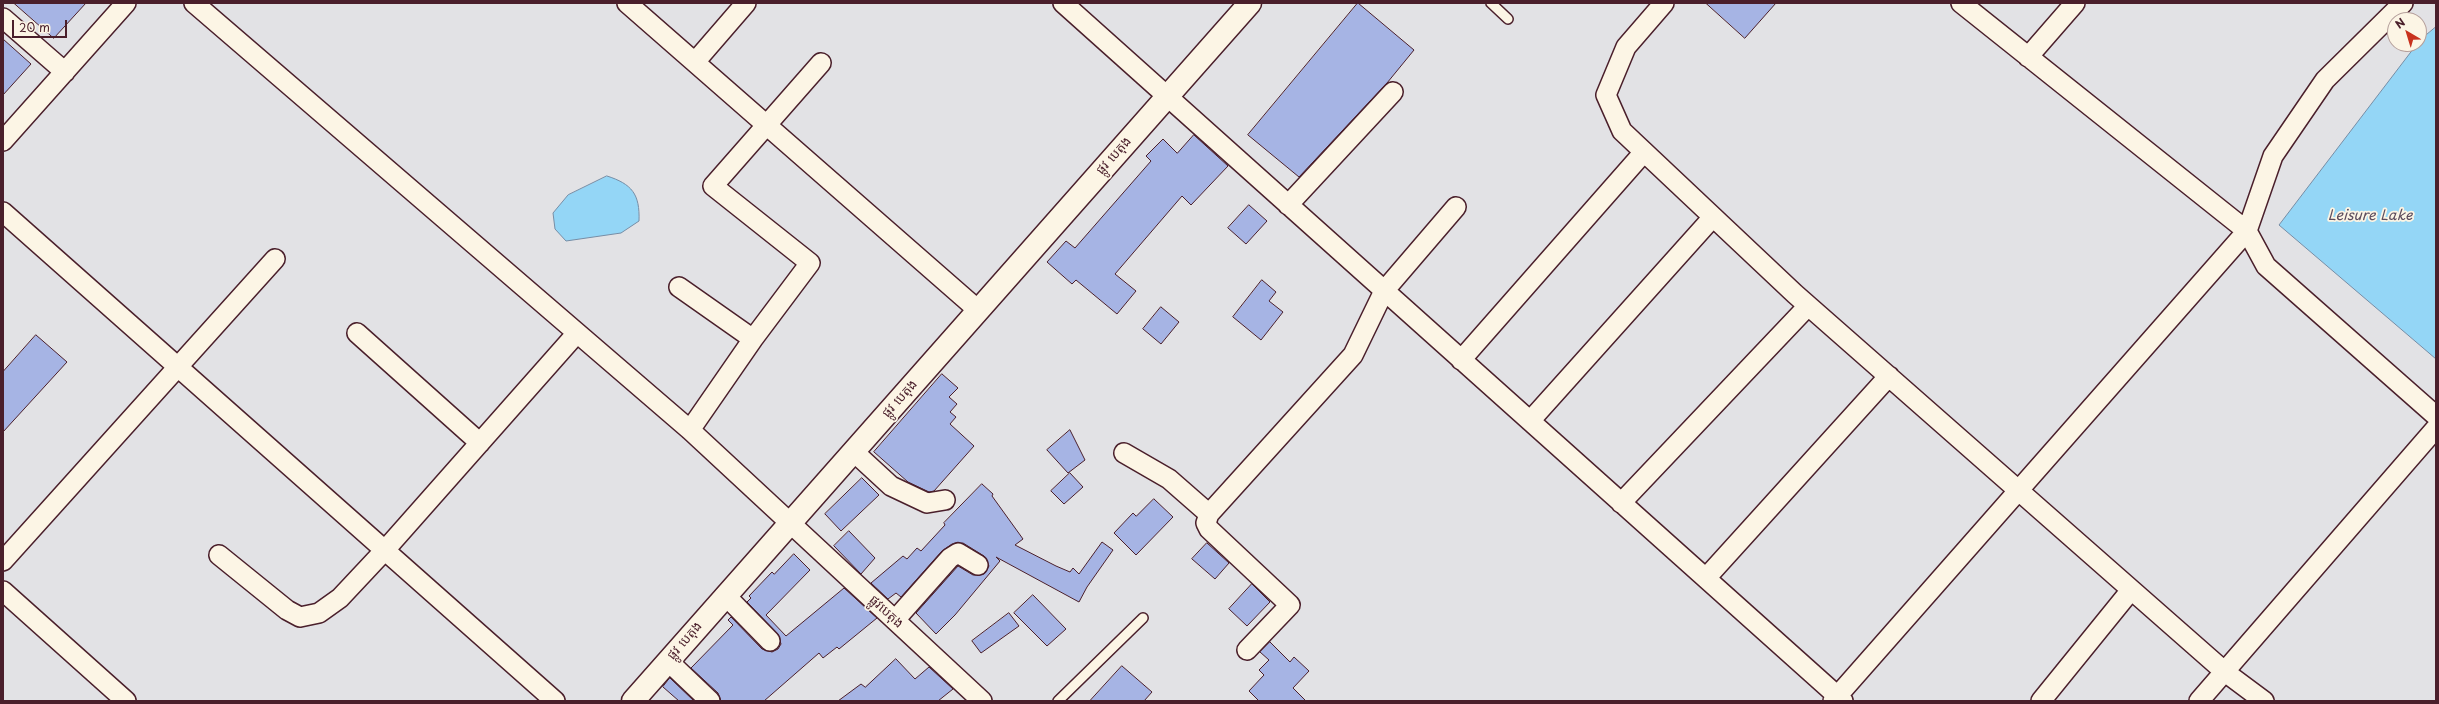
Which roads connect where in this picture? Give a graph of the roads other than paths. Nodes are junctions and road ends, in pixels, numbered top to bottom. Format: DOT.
graph roads {
  1 [pos="126,3"];
  2 [pos="194,3"];
  3 [pos="746,3"];
  4 [pos="1063,3"];
  5 [pos="1250,3"];
  6 [pos="1491,3"];
  7 [pos="1664,3"];
  8 [pos="1960,3"];
  9 [pos="2075,3"];
  10 [pos="2403,3"];
  11 [pos="631,4"];
  12 [pos="3,18"];
  13 [pos="1508,19"];
  14 [pos="2028,57"];
  15 [pos="695,62"];
  16 [pos="821,63"];
  17 [pos="65,72"];
  18 [pos="1393,92"];
  19 [pos="1167,97"];
  20 [pos="765,124"];
  21 [pos="3,141"];
  22 [pos="1644,152"];
  23 [pos="1288,205"];
  24 [pos="1456,207"];
  25 [pos="3,212"];
  26 [pos="1713,217"];
  27 [pos="2247,231"];
  28 [pos="275,259"];
  29 [pos="679,287"];
  30 [pos="1384,291"];
  31 [pos="1808,306"];
  32 [pos="978,310"];
  33 [pos="356,333"];
  34 [pos="577,333"];
  35 [pos="753,339"];
  36 [pos="1461,360"];
  37 [pos="178,367"];
  38 [pos="1889,376"];
  39 [pos="2436,416"];
  40 [pos="1530,421"];
  41 [pos="2436,428"];
  42 [pos="690,430"];
  43 [pos="480,443"];
  44 [pos="853,451"];
  45 [pos="1124,453"];
  46 [pos="2020,491"];
  47 [pos="945,500"];
  48 [pos="1621,503"];
  49 [pos="1209,514"];
  50 [pos="789,523"];
  51 [pos="385,550"];
  52 [pos="219,555"];
  53 [pos="3,561"];
  54 [pos="978,565"];
  55 [pos="1706,578"];
  56 [pos="2131,590"];
  57 [pos="3,591"];
  58 [pos="725,595"];
  59 [pos="1143,618"];
  60 [pos="895,620"];
  61 [pos="770,641"];
  62 [pos="1247,650"];
  63 [pos="668,661"];
  64 [pos="2225,672"];
  65 [pos="1838,699"];
  66 [pos="126,701"];
  67 [pos="555,701"];
  68 [pos="633,701"];
  69 [pos="710,701"];
  70 [pos="982,701"];
  71 [pos="1058,701"];
  72 [pos="2041,701"];
  73 [pos="2199,701"];
  74 [pos="2264,701"];
  1 -- 17 [label="street"];
  2 -- 34 [label="street, ផ្លូវបេតុង"];
  3 -- 15 [label="street"];
  4 -- 19 [label="street"];
  5 -- 19 [label="street, ផ្លូវ បេតុង"];
  6 -- 13 [label="lane"];
  7 -- 22 [label="street"];
  8 -- 14 [label="street"];
  9 -- 14 [label="street"];
  10 -- 27 [label="street"];
  11 -- 15 [label="street"];
  12 -- 17 [label="street"];
  14 -- 27 [label="street"];
  15 -- 20 [label="street"];
  16 -- 20 [label="street"];
  17 -- 21 [label="street"];
  18 -- 23 [label="street"];
  19 -- 23 [label="street"];
  19 -- 32 [label="street, ផ្លូវ បេតុង"];
  20 -- 32 [label="street"];
  20 -- 35 [label="street"];
  22 -- 26 [label="street"];
  22 -- 36 [label="street"];
  23 -- 30 [label="street"];
  24 -- 30 [label="street"];
  25 -- 37 [label="street"];
  26 -- 31 [label="street"];
  26 -- 40 [label="street"];
  27 -- 39 [label="street"];
  27 -- 46 [label="street"];
  28 -- 37 [label="street"];
  29 -- 35 [label="street"];
  30 -- 36 [label="street"];
  30 -- 49 [label="street"];
  31 -- 38 [label="street"];
  31 -- 48 [label="street"];
  32 -- 44 [label="street, ផ្លូវ បេតុង"];
  33 -- 43 [label="street"];
  34 -- 42 [label="street, ផ្លូវបេតុង"];
  34 -- 43 [label="street"];
  35 -- 42 [label="street"];
  36 -- 40 [label="street"];
  37 -- 51 [label="street"];
  37 -- 53 [label="street"];
  38 -- 46 [label="street"];
  38 -- 55 [label="street"];
  40 -- 48 [label="street"];
  41 -- 64 [label="street"];
  42 -- 50 [label="street, ផ្លូវបេតុង"];
  43 -- 51 [label="street"];
  44 -- 47 [label="street"];
  44 -- 50 [label="street, ផ្លូវ បេតុង"];
  45 -- 49 [label="street"];
  46 -- 56 [label="street"];
  46 -- 65 [label="street"];
  48 -- 55 [label="street"];
  49 -- 62 [label="street"];
  50 -- 58 [label="street, ផ្លូវ បេតុង"];
  50 -- 60 [label="street, ផ្លូវបេតុង"];
  51 -- 52 [label="street"];
  51 -- 67 [label="street"];
  54 -- 60 [label="street"];
  55 -- 65 [label="street"];
  56 -- 64 [label="street"];
  56 -- 72 [label="street"];
  57 -- 66 [label="street"];
  58 -- 61 [label="street"];
  58 -- 63 [label="street, ផ្លូវ បេតុង"];
  59 -- 71 [label="lane"];
  60 -- 70 [label="street, ផ្លូវបេតុង"];
  63 -- 68 [label="street, ផ្លូវ បេតុង"];
  63 -- 69 [label="street"];
  64 -- 73 [label="street"];
  64 -- 74 [label="street"];
}
